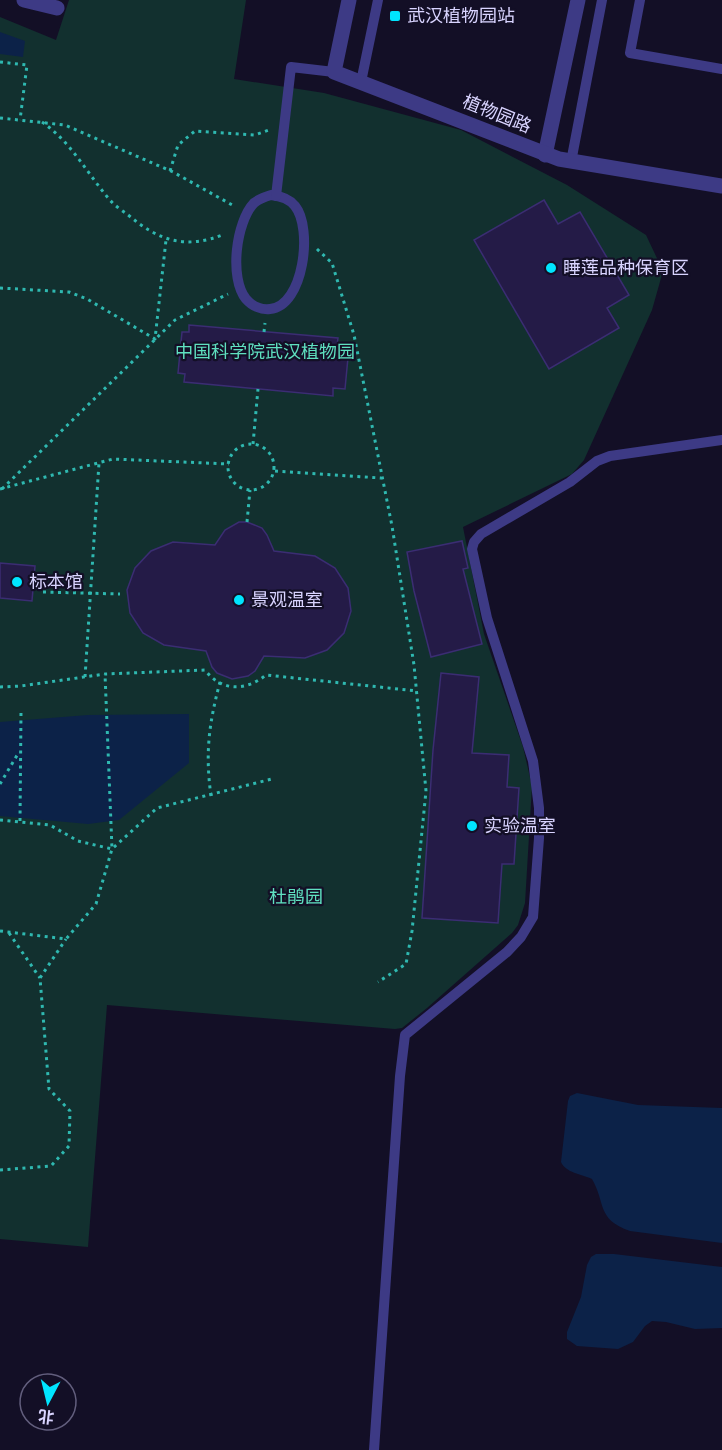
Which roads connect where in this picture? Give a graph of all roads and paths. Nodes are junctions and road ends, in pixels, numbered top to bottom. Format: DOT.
graph roads {
  1 [pos="24,0"];
  2 [pos="349,0"];
  3 [pos="378,0"];
  4 [pos="578,0"];
  5 [pos="602,0"];
  6 [pos="640,0"];
  7 [pos="57,8"];
  8 [pos="0,62"];
  9 [pos="722,69"];
  10 [pos="334,72"];
  11 [pos="361,82"];
  12 [pos="0,118"];
  13 [pos="20,120"];
  14 [pos="42,122"];
  15 [pos="285,124"];
  16 [pos="545,154"];
  17 [pos="571,162"];
  18 [pos="170,171"];
  19 [pos="722,186"];
  20 [pos="276,196"];
  21 [pos="235,207"];
  22 [pos="231,227"];
  23 [pos="166,240"];
  24 [pos="312,245"];
  25 [pos="241,287"];
  26 [pos="0,288"];
  27 [pos="155,339"];
  28 [pos="258,389"];
  29 [pos="722,440"];
  30 [pos="252,444"];
  31 [pos="99,463"];
  32 [pos="229,464"];
  33 [pos="274,471"];
  34 [pos="381,478"];
  35 [pos="1,489"];
  36 [pos="250,489"];
  37 [pos="247,522"];
  38 [pos="43,592"];
  39 [pos="90,592"];
  40 [pos="120,594"];
  41 [pos="105,674"];
  42 [pos="85,677"];
  43 [pos="220,682"];
  44 [pos="0,687"];
  45 [pos="417,691"];
  46 [pos="21,711"];
  47 [pos="20,750"];
  48 [pos="272,779"];
  49 [pos="0,783"];
  50 [pos="211,796"];
  51 [pos="0,820"];
  52 [pos="20,821"];
  53 [pos="112,849"];
  54 [pos="0,931"];
  55 [pos="9,933"];
  56 [pos="66,939"];
  57 [pos="40,978"];
  58 [pos="378,982"];
  59 [pos="0,1170"];
  60 [pos="374,1450"];
  1 -- 7 [label="street"];
  2 -- 10 [label="street"];
  3 -- 11 [label="lane"];
  4 -- 16 [label="street"];
  5 -- 17 [label="lane"];
  6 -- 9 [label="lane"];
  8 -- 13 [label="path"];
  10 -- 11 [label="street, 植物园路"];
  10 -- 15 [label="lane"];
  11 -- 16 [label="street, 植物园路"];
  12 -- 13 [label="path"];
  13 -- 14 [label="path"];
  14 -- 18 [label="path"];
  14 -- 23 [label="path"];
  15 -- 18 [label="path"];
  15 -- 20 [label="lane"];
  16 -- 17 [label="street, 植物园路"];
  17 -- 19 [label="street, 植物园路"];
  18 -- 21 [label="path"];
  20 -- 25 [label="lane"];
  20 -- 25 [label="lane"];
  22 -- 23 [label="path"];
  23 -- 27 [label="path"];
  24 -- 34 [label="path"];
  25 -- 27 [label="path"];
  26 -- 27 [label="path"];
  27 -- 35 [label="path"];
  28 -- 30 [label="path"];
  29 -- 60 [label="lane"];
  30 -- 32 [label="path"];
  30 -- 33 [label="path"];
  31 -- 32 [label="path"];
  31 -- 35 [label="path"];
  31 -- 39 [label="path"];
  32 -- 36 [label="path"];
  33 -- 34 [label="path"];
  33 -- 36 [label="path"];
  34 -- 45 [label="path"];
  36 -- 37 [label="path"];
  38 -- 39 [label="path"];
  39 -- 40 [label="path"];
  39 -- 42 [label="path"];
  41 -- 42 [label="path"];
  41 -- 43 [label="path"];
  41 -- 53 [label="path"];
  42 -- 44 [label="path"];
  43 -- 45 [label="path"];
  43 -- 50 [label="path"];
  45 -- 58 [label="path"];
  46 -- 47 [label="path"];
  47 -- 49 [label="path"];
  47 -- 52 [label="path"];
  48 -- 50 [label="path"];
  50 -- 53 [label="path"];
  51 -- 52 [label="path"];
  52 -- 53 [label="path"];
  53 -- 56 [label="path"];
  54 -- 55 [label="path"];
  55 -- 56 [label="path"];
  55 -- 57 [label="path"];
  56 -- 57 [label="path"];
  57 -- 59 [label="path"];
}
